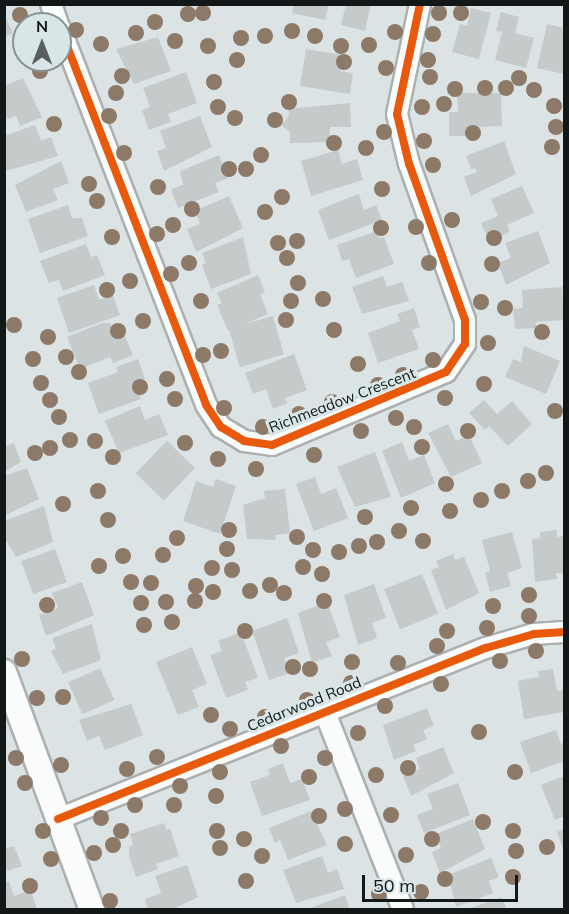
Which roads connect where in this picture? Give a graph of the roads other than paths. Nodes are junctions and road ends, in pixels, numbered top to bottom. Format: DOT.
graph roads {
  1 [pos="420,4"];
  2 [pos="72,59"];
  3 [pos="564,632"];
  4 [pos="4,672"];
  5 [pos="324,710"];
  6 [pos="58,819"];
  7 [pos="92,909"];
  8 [pos="403,909"];
  1 -- 2 [label="street, Richmeadow Crescent"];
  3 -- 5 [label="street, Cedarwood Road"];
  4 -- 6 [label="street"];
  5 -- 6 [label="street, Cedarwood Road"];
  5 -- 8 [label="street"];
  6 -- 7 [label="street"];
}
